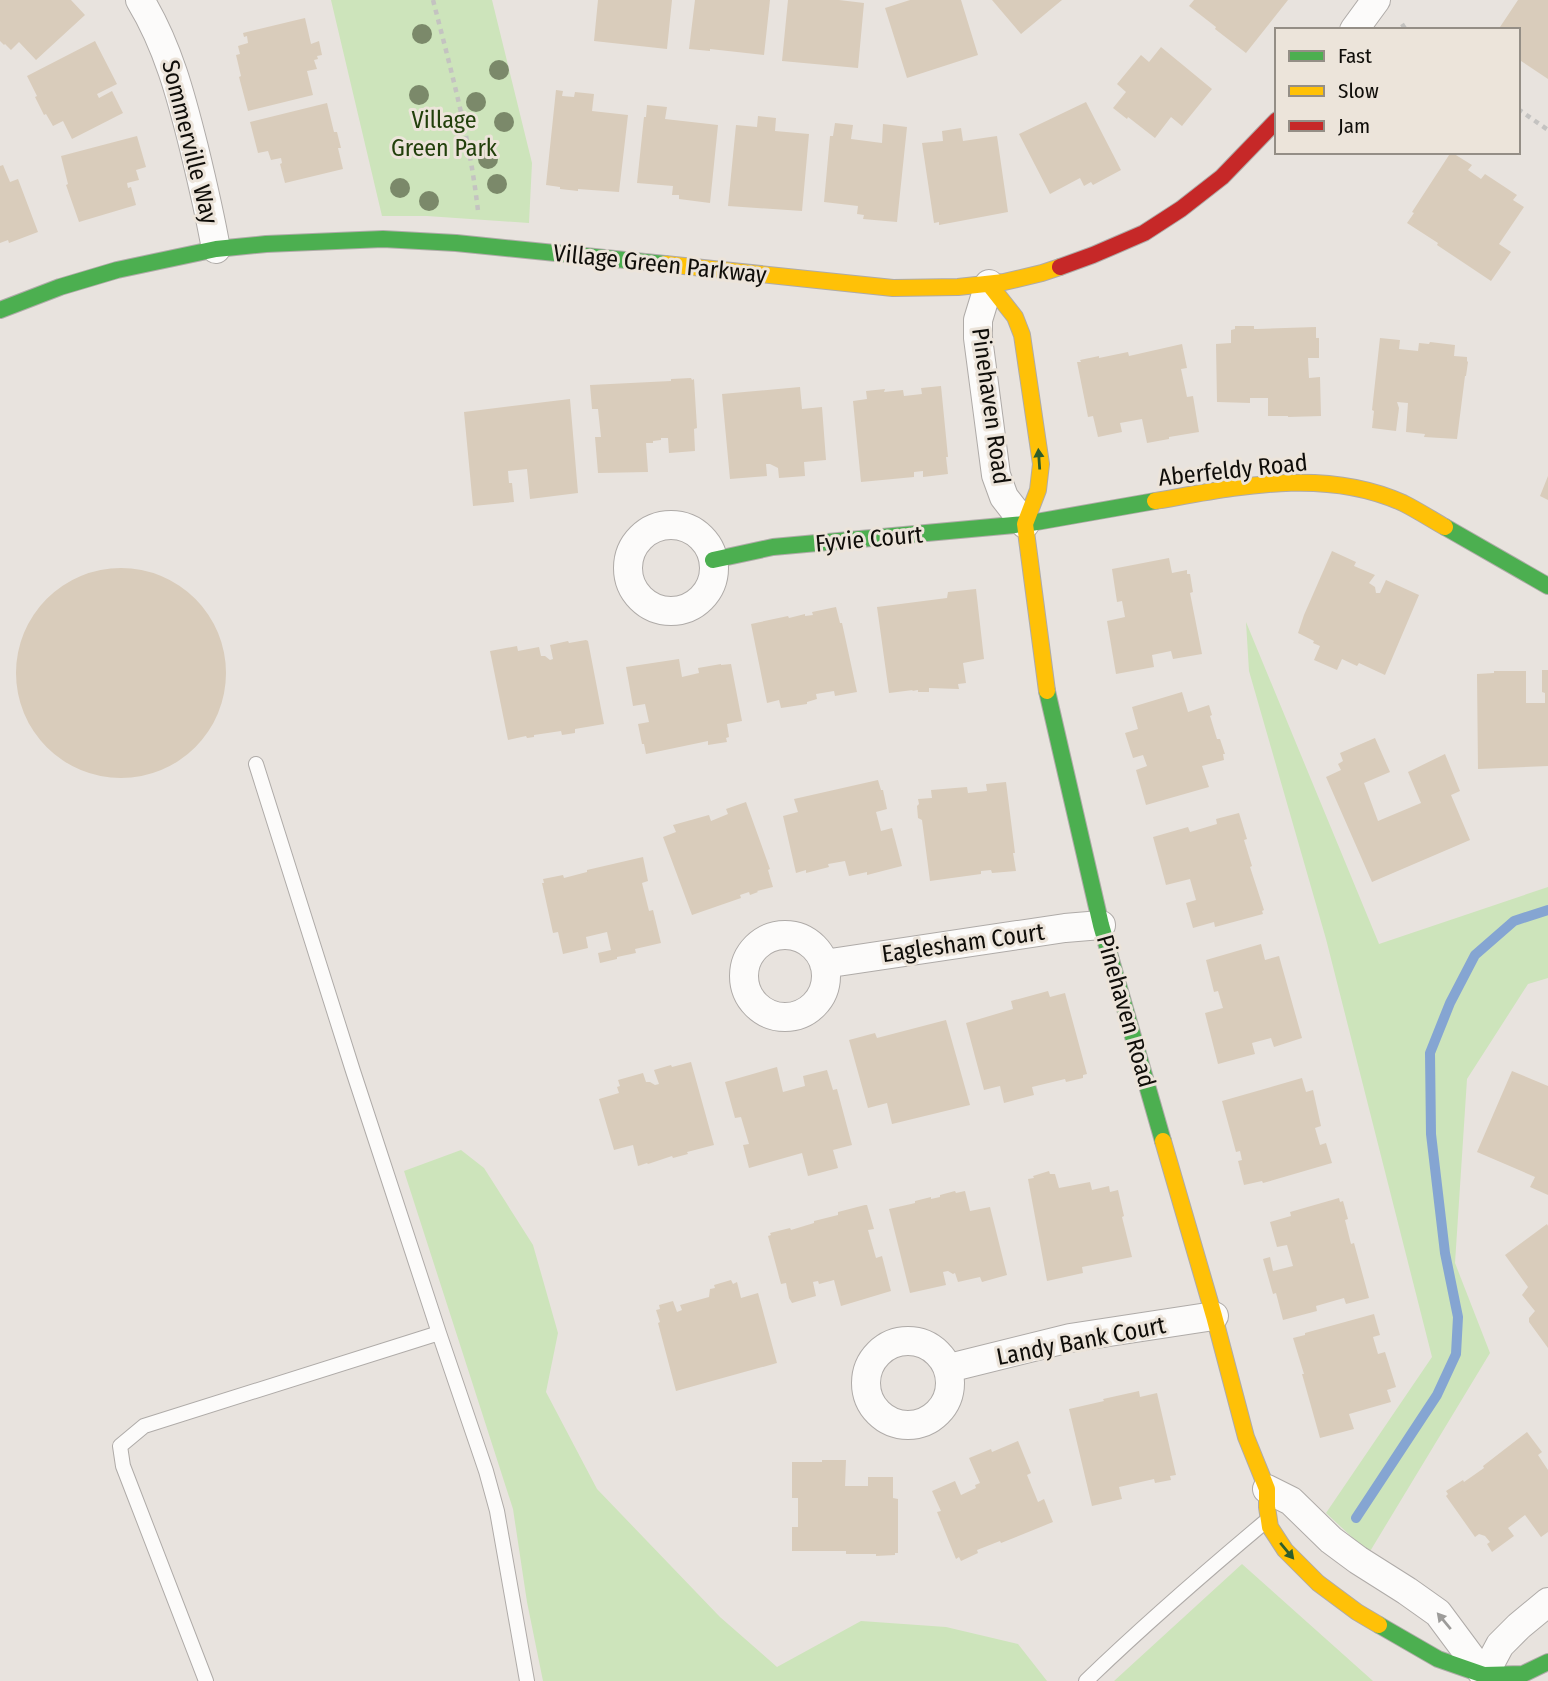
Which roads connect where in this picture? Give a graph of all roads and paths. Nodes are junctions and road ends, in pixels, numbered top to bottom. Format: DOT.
graph roads {
  1 [pos="140,0"];
  2 [pos="433,0"];
  3 [pos="1376,0"];
  4 [pos="1402,24"];
  5 [pos="1355,28"];
  6 [pos="1405,28"];
  7 [pos="1520,110"];
  8 [pos="1275,122"];
  9 [pos="1548,130"];
  10 [pos="478,213"];
  11 [pos="216,249"];
  12 [pos="989,284"];
  13 [pos="0,310"];
  14 [pos="1025,524"];
  15 [pos="713,560"];
  16 [pos="1548,586"];
  17 [pos="256,764"];
  18 [pos="1101,925"];
  19 [pos="824,964"];
  20 [pos="1214,1316"];
  21 [pos="439,1332"];
  22 [pos="949,1368"];
  23 [pos="1267,1489"];
  24 [pos="1269,1518"];
  25 [pos="1548,1602"];
  26 [pos="1548,1662"];
  27 [pos="1487,1678"];
  28 [pos="206,1681"];
  29 [pos="527,1681"];
  30 [pos="1086,1681"];
  1 -- 11 [label="street, Sommerville Way"];
  2 -- 10 [label="path"];
  3 -- 5 [label="street"];
  4 -- 6 [label="path"];
  7 -- 9 [label="path"];
  8 -- 12 [label="street, Village Green Parkway"];
  11 -- 12 [label="street, Village Green Parkway"];
  11 -- 13 [label="street, Village Green Parkway"];
  12 -- 14 [label="street, Pinehaven Road"];
  14 -- 12 [label="street, Pinehaven Road, one-way"];
  14 -- 15 [label="street, Fyvie Court"];
  14 -- 16 [label="street, Aberfeldy Road"];
  14 -- 18 [label="street, Pinehaven Road"];
  17 -- 21 [label="lane"];
  18 -- 19 [label="street, Eaglesham Court"];
  18 -- 20 [label="street, Pinehaven Road"];
  20 -- 22 [label="street, Landy Bank Court"];
  20 -- 23 [label="street, Pinehaven Road"];
  21 -- 28 [label="lane"];
  21 -- 29 [label="lane"];
  23 -- 24 [label="street, Pinehaven Road"];
  27 -- 23 [label="street, one-way"];
  24 -- 27 [label="street, Pinehaven Road, one-way"];
  24 -- 30 [label="lane"];
  25 -- 27 [label="street"];
  26 -- 27 [label="street"];
}
